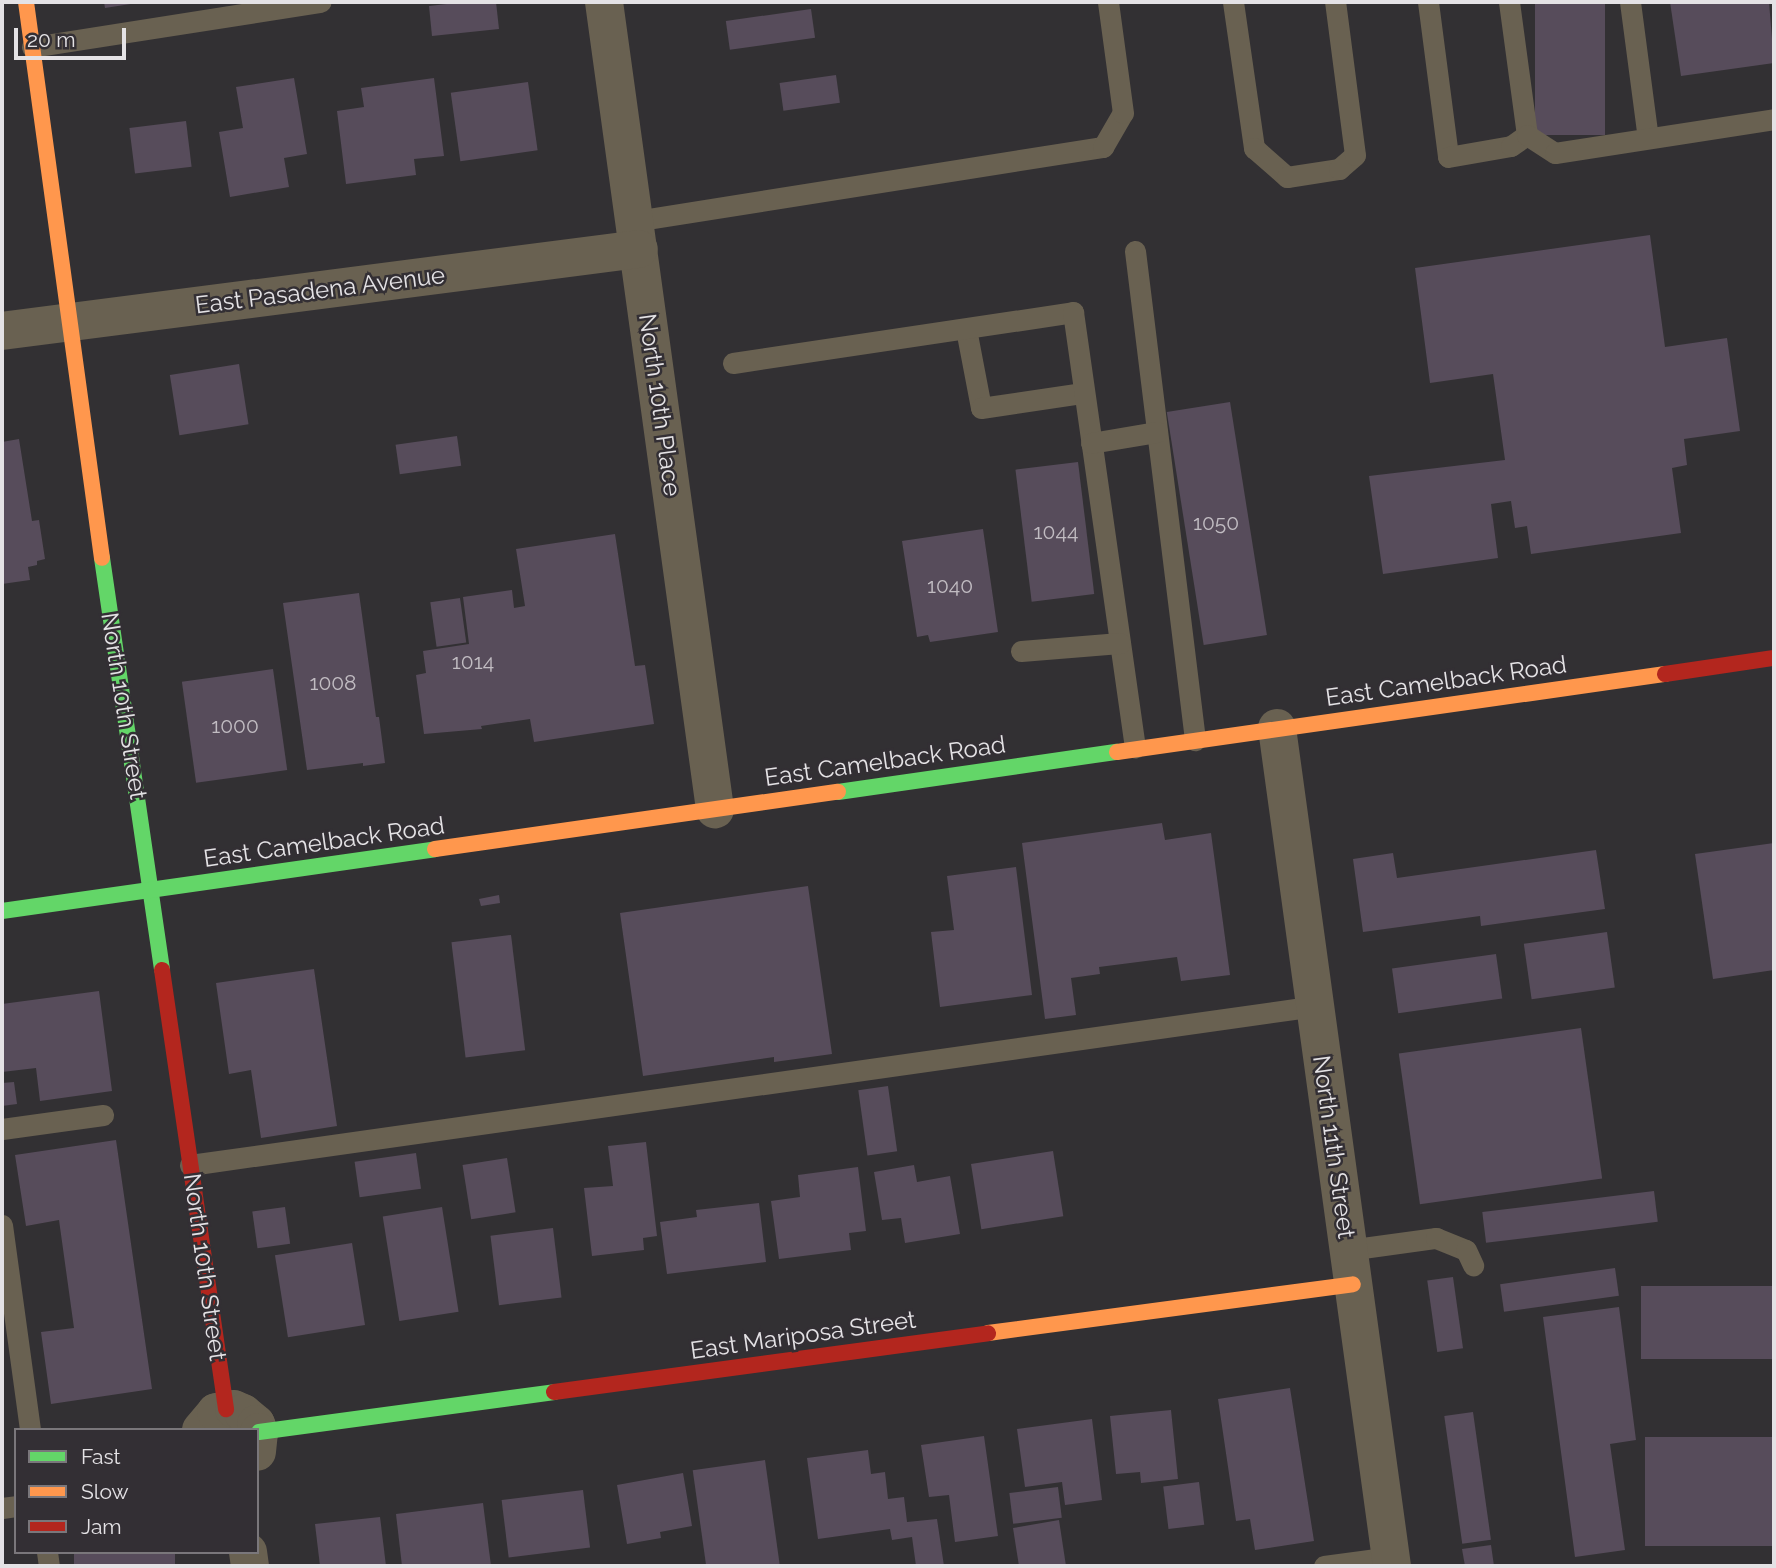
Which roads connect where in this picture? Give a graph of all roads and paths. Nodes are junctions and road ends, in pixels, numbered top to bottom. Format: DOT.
graph roads {
  1 [pos="26,2"];
  2 [pos="321,2"];
  3 [pos="604,2"];
  4 [pos="1108,2"];
  5 [pos="1233,2"];
  6 [pos="1335,2"];
  7 [pos="1428,2"];
  8 [pos="1509,2"];
  9 [pos="1630,2"];
  10 [pos="32,47"];
  11 [pos="1774,119"];
  12 [pos="1527,135"];
  13 [pos="1648,138"];
  14 [pos="637,235"];
  15 [pos="1135,251"];
  16 [pos="69,322"];
  17 [pos="966,329"];
  18 [pos="2,331"];
  19 [pos="733,363"];
  20 [pos="1083,393"];
  21 [pos="1157,432"];
  22 [pos="1091,443"];
  23 [pos="1120,643"];
  24 [pos="1021,652"];
  25 [pos="1774,658"];
  26 [pos="1277,728"];
  27 [pos="1195,740"];
  28 [pos="1135,748"];
  29 [pos="715,809"];
  30 [pos="152,890"];
  31 [pos="2,911"];
  32 [pos="1315,1006"];
  33 [pos="103,1115"];
  34 [pos="2,1129"];
  35 [pos="190,1165"];
  36 [pos="2,1225"];
  37 [pos="1473,1265"];
  38 [pos="1351,1267"];
  39 [pos="213,1420"];
  40 [pos="30,1428"];
  41 [pos="254,1428"];
  42 [pos="259,1442"];
  43 [pos="1391,1562"];
  44 [pos="1324,1566"];
  1 -- 10 [label="street, North 10th Street"];
  2 -- 10 [label="lane"];
  3 -- 14 [label="street, North 10th Place"];
  4 -- 14 [label="lane"];
  5 -- 6 [label="lane"];
  7 -- 12 [label="lane"];
  8 -- 12 [label="lane"];
  9 -- 13 [label="lane"];
  10 -- 16 [label="street, North 10th Street"];
  11 -- 13 [label="lane"];
  12 -- 13 [label="lane"];
  14 -- 16 [label="street, East Pasadena Avenue"];
  14 -- 29 [label="street, North 10th Place"];
  15 -- 21 [label="lane"];
  16 -- 18 [label="street, East Pasadena Avenue"];
  16 -- 30 [label="street, North 10th Street"];
  17 -- 19 [label="lane"];
  17 -- 20 [label="lane"];
  17 -- 20 [label="lane"];
  20 -- 22 [label="lane"];
  21 -- 22 [label="lane"];
  21 -- 27 [label="lane"];
  22 -- 23 [label="lane"];
  23 -- 24 [label="lane"];
  23 -- 28 [label="lane"];
  25 -- 26 [label="street, East Camelback Road"];
  26 -- 27 [label="street, East Camelback Road"];
  26 -- 32 [label="street, North 11th Street"];
  27 -- 28 [label="street, East Camelback Road"];
  28 -- 29 [label="street, East Camelback Road"];
  29 -- 30 [label="street, East Camelback Road"];
  30 -- 31 [label="street, East Camelback Road"];
  30 -- 35 [label="street, North 10th Street"];
  32 -- 35 [label="lane"];
  32 -- 38 [label="street, North 11th Street"];
  33 -- 34 [label="lane"];
  35 -- 39 [label="street, North 10th Street"];
  36 -- 40 [label="lane"];
  37 -- 38 [label="lane"];
  38 -- 42 [label="street, East Mariposa Street"];
  38 -- 43 [label="street, North 11th Street"];
  39 -- 41 [label="street, North 10th Street"];
  43 -- 44 [label="lane"];
}
